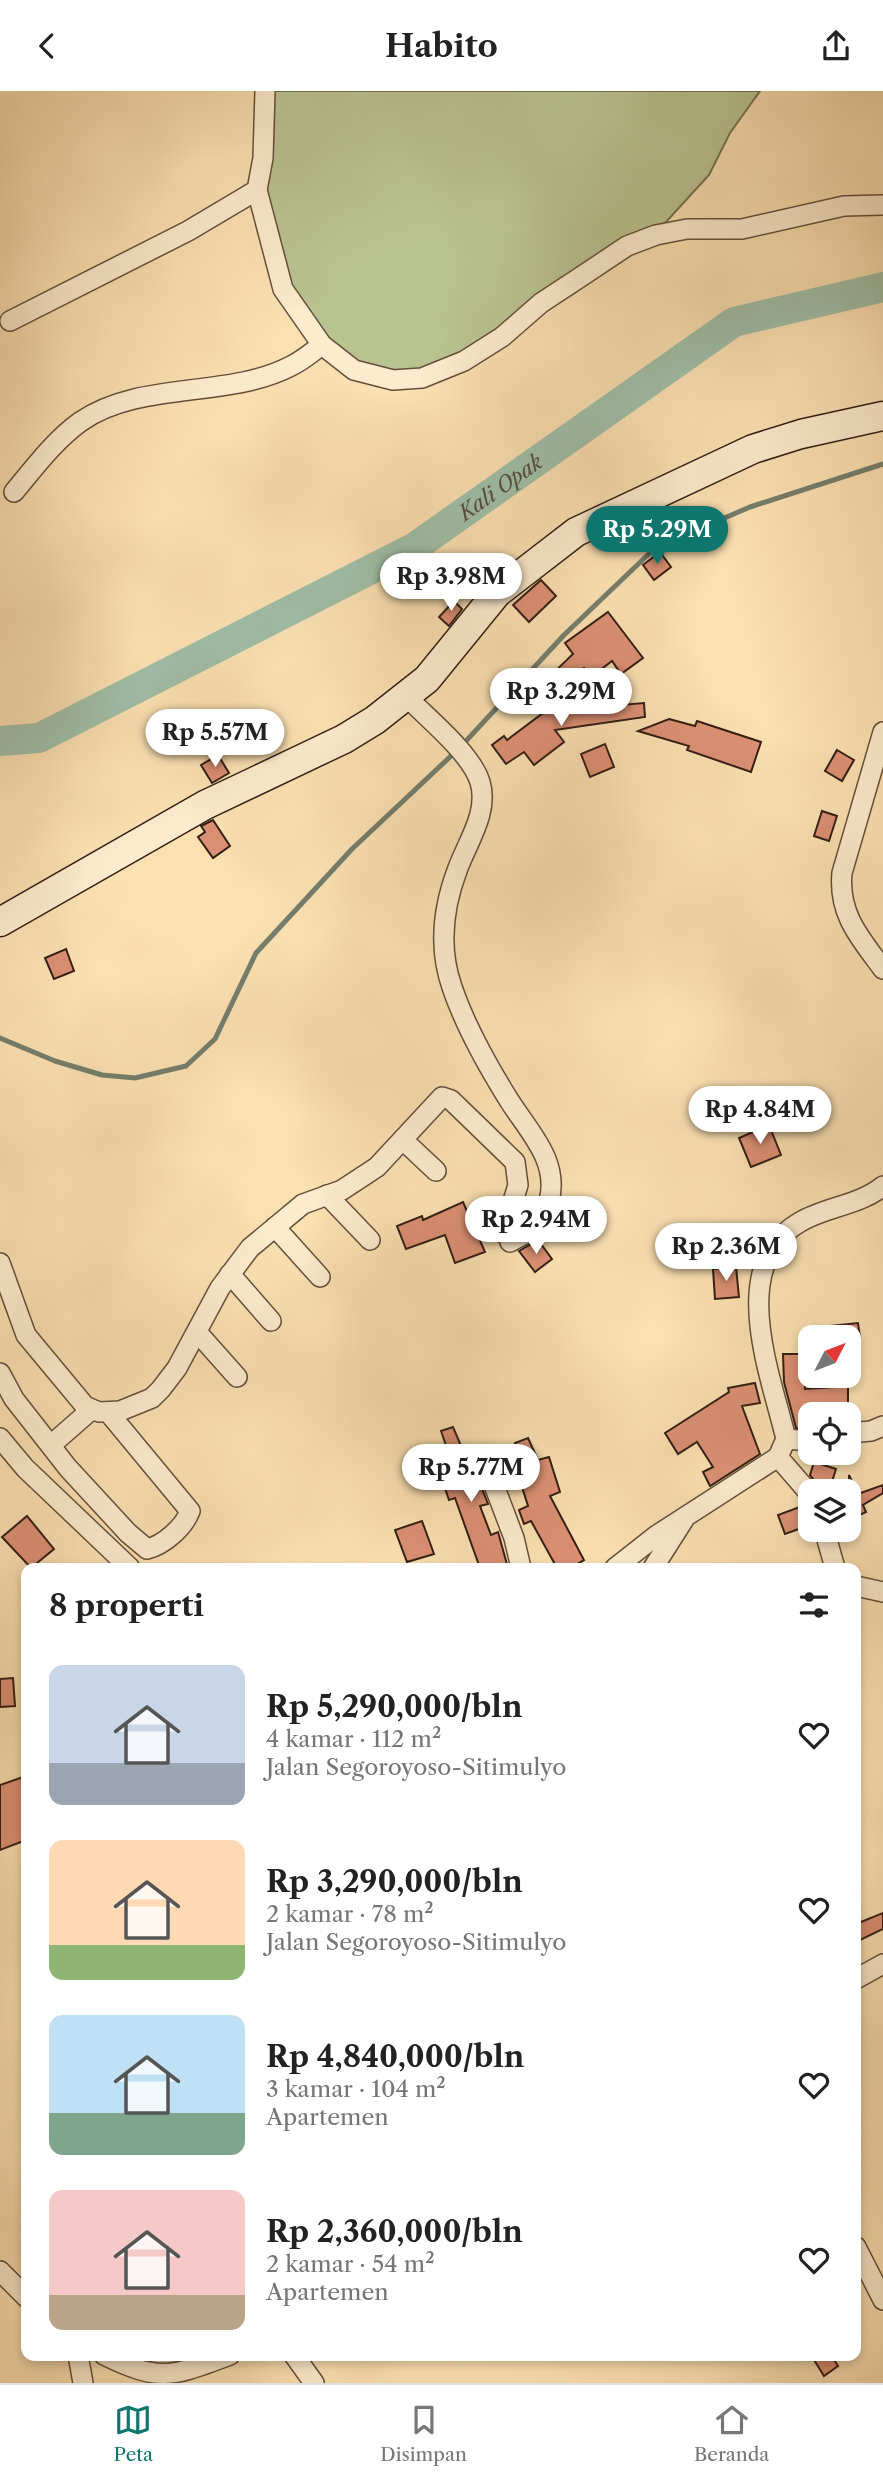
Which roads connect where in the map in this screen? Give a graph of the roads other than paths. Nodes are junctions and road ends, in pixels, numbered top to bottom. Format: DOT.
graph roads {
  1 [pos="265,91"];
  2 [pos="257,190"];
  3 [pos="883,205"];
  4 [pos="10,321"];
  5 [pos="322,345"];
  6 [pos="883,416"];
  7 [pos="14,492"];
  8 [pos="407,697"];
  9 [pos="883,732"];
  10 [pos="0,922"];
  11 [pos="883,969"];
  12 [pos="403,1140"];
  13 [pos="436,1171"];
  14 [pos="883,1186"];
  15 [pos="327,1195"];
  16 [pos="275,1227"];
  17 [pos="370,1240"];
  18 [pos="0,1263"];
  19 [pos="230,1274"];
  20 [pos="320,1277"];
  21 [pos="271,1321"];
  22 [pos="197,1332"];
  23 [pos="0,1373"];
  24 [pos="237,1377"];
  25 [pos="100,1411"];
  26 [pos="883,1426"];
  27 [pos="861,1432"];
  28 [pos="0,1438"];
  29 [pos="798,1444"];
  30 [pos="51,1445"];
  31 [pos="782,1448"];
  32 [pos="489,1472"];
  33 [pos="801,1479"];
  34 [pos="685,1517"];
  35 [pos="828,1542"];
  36 [pos="125,1563"];
  37 [pos="520,1563"];
  38 [pos="622,1563"];
  39 [pos="656,1563"];
  40 [pos="834,1563"];
  41 [pos="861,1587"];
  42 [pos="883,1592"];
  43 [pos="883,1964"];
  44 [pos="861,1976"];
  45 [pos="861,2257"];
  46 [pos="0,2271"];
  47 [pos="21,2292"];
  48 [pos="883,2300"];
  49 [pos="79,2361"];
  50 [pos="117,2361"];
  51 [pos="214,2361"];
  52 [pos="298,2361"];
  53 [pos="83,2383"];
  54 [pos="314,2383"];
  1 -- 2 [label="street"];
  2 -- 4 [label="street"];
  2 -- 5 [label="street"];
  3 -- 5 [label="street"];
  5 -- 7 [label="street"];
  6 -- 8 [label="main road"];
  8 -- 10 [label="main road"];
  8 -- 12 [label="street"];
  9 -- 11 [label="street"];
  12 -- 13 [label="street"];
  12 -- 15 [label="street"];
  14 -- 31 [label="street"];
  15 -- 16 [label="street"];
  15 -- 17 [label="street"];
  16 -- 19 [label="street"];
  16 -- 20 [label="street"];
  18 -- 25 [label="street"];
  19 -- 21 [label="street"];
  19 -- 22 [label="street"];
  22 -- 24 [label="street"];
  22 -- 25 [label="street"];
  23 -- 30 [label="street"];
  25 -- 30 [label="street"];
  25 -- 30 [label="street"];
  26 -- 27 [label="street"];
  28 -- 36 [label="street"];
  29 -- 31 [label="street"];
  31 -- 33 [label="street"];
  31 -- 34 [label="street"];
  32 -- 37 [label="street"];
  34 -- 38 [label="street"];
  34 -- 39 [label="street"];
  35 -- 40 [label="street"];
  41 -- 42 [label="street"];
  43 -- 44 [label="street"];
  45 -- 48 [label="street"];
  46 -- 47 [label="street"];
  49 -- 53 [label="street"];
  50 -- 51 [label="street"];
  52 -- 54 [label="street"];
}
